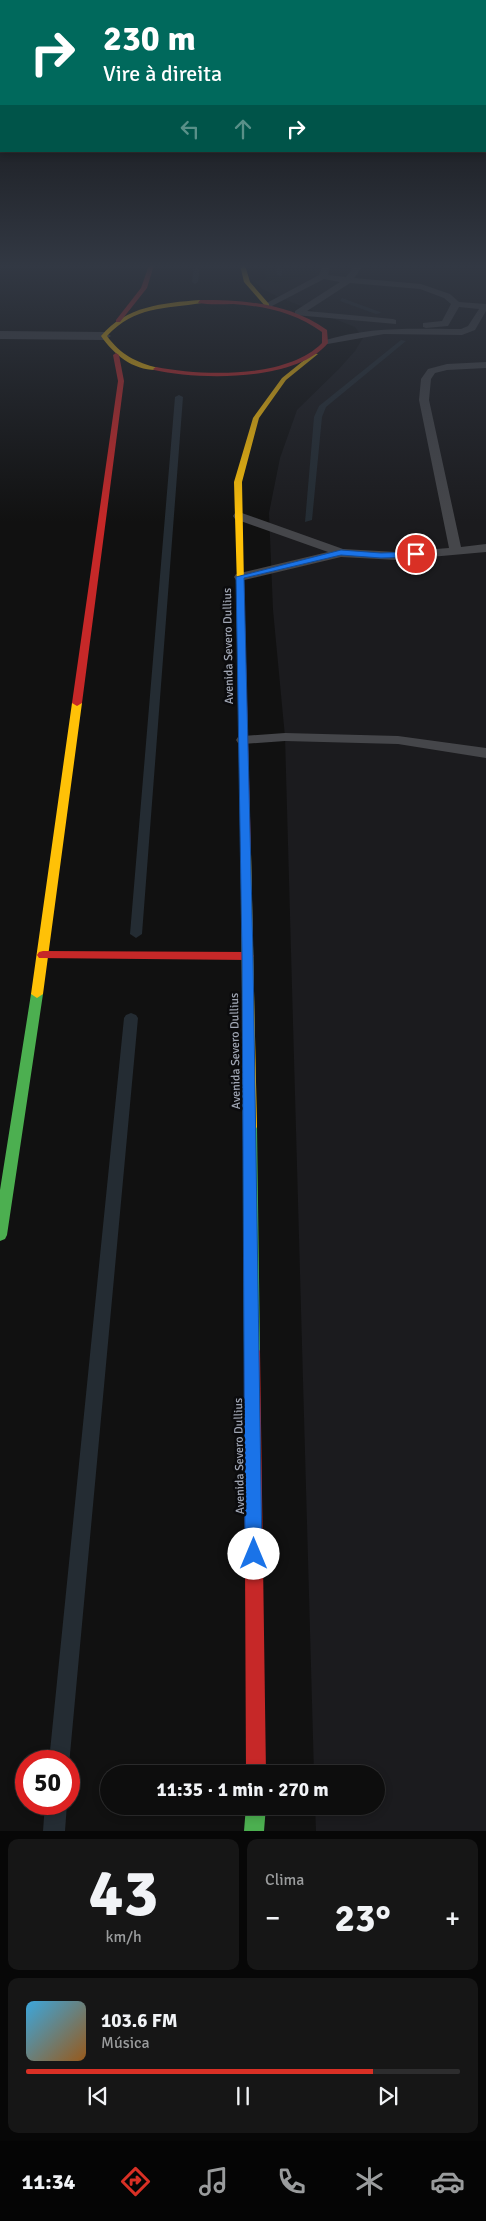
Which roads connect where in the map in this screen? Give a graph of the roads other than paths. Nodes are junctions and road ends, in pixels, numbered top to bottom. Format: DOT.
graph roads {
  1 [pos="111,350"];
  2 [pos="319,350"];
  3 [pos="315,354"];
  4 [pos="116,355"];
  5 [pos="486,365"];
  6 [pos="239,516"];
  7 [pos="486,548"];
  8 [pos="456,551"];
  9 [pos="341,552"];
  10 [pos="240,577"];
  11 [pos="243,740"];
  12 [pos="486,753"];
  13 [pos="44,955"];
  14 [pos="248,956"];
  15 [pos="0,1235"];
  16 [pos="256,1765"];
  17 [pos="255,1815"];
  18 [pos="254,1831"];
  1 -- 4 [label="main road"];
  2 -- 3 [label="main road, Avenida Severo Dullius"];
  3 -- 4 [label="main road"];
  3 -- 6 [label="main road, Avenida Severo Dullius"];
  4 -- 13 [label="main road"];
  5 -- 8 [label="lane"];
  6 -- 9 [label="lane"];
  6 -- 10 [label="main road, Avenida Severo Dullius"];
  7 -- 8 [label="lane"];
  8 -- 9 [label="lane"];
  9 -- 10 [label="lane"];
  10 -- 11 [label="main road, Avenida Severo Dullius"];
  11 -- 12 [label="lane"];
  11 -- 14 [label="main road, Avenida Severo Dullius"];
  13 -- 14 [label="main road"];
  13 -- 15 [label="main road"];
  14 -- 16 [label="main road, Avenida Severo Dullius"];
  17 -- 18 [label="main road"];
}
